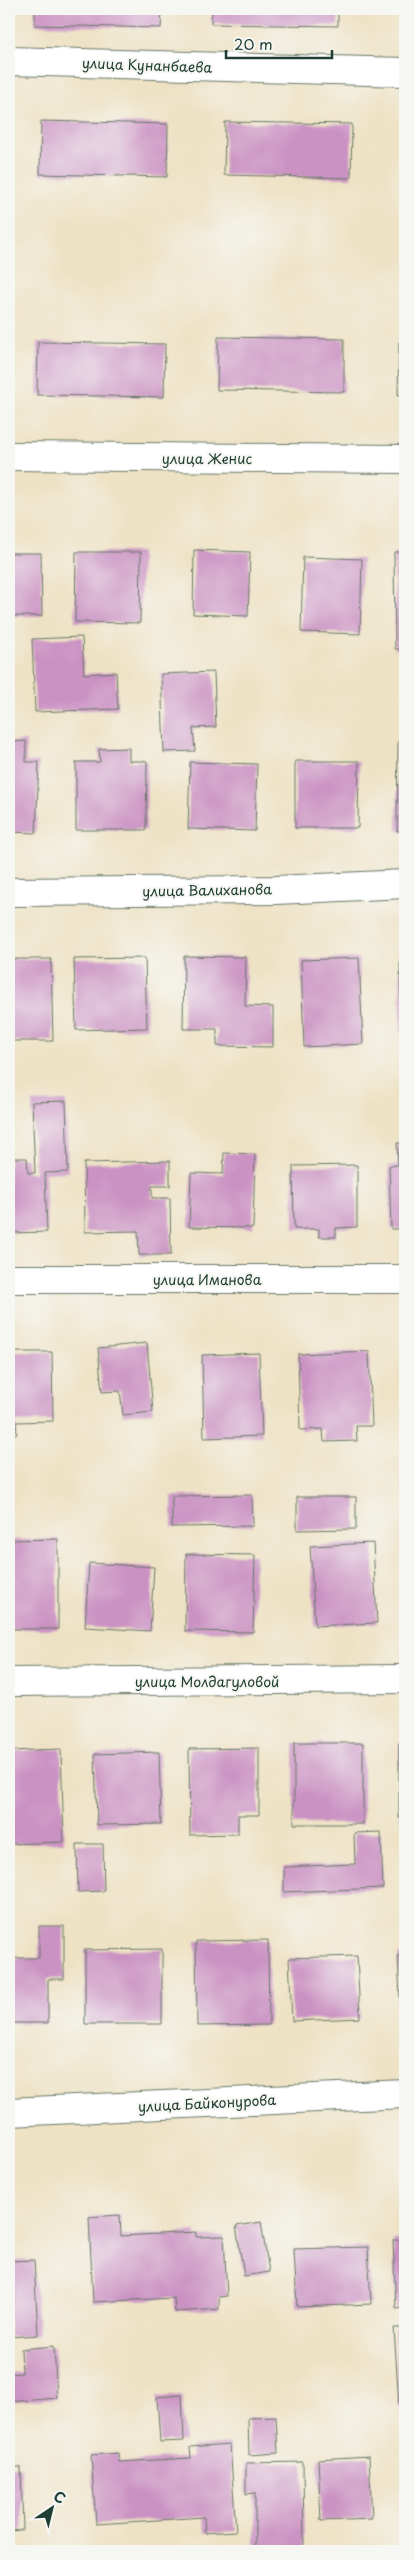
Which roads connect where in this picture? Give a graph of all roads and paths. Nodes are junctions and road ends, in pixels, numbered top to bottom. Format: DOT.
graph roads {
  1 [pos="9,61"];
  2 [pos="405,72"];
  3 [pos="9,456"];
  4 [pos="405,460"];
  5 [pos="405,884"];
  6 [pos="9,892"];
  7 [pos="9,1279"];
  8 [pos="405,1279"];
  9 [pos="405,1679"];
  10 [pos="9,1682"];
  11 [pos="405,2094"];
  12 [pos="9,2112"];
  1 -- 2 [label="street, улица Кунанбаева"];
  3 -- 4 [label="street, улица Женис"];
  5 -- 6 [label="street, улица Валиханова"];
  7 -- 8 [label="street, улица Иманова"];
  9 -- 10 [label="street, улица Молдагуловой"];
  11 -- 12 [label="street, улица Байконурова"];
}
